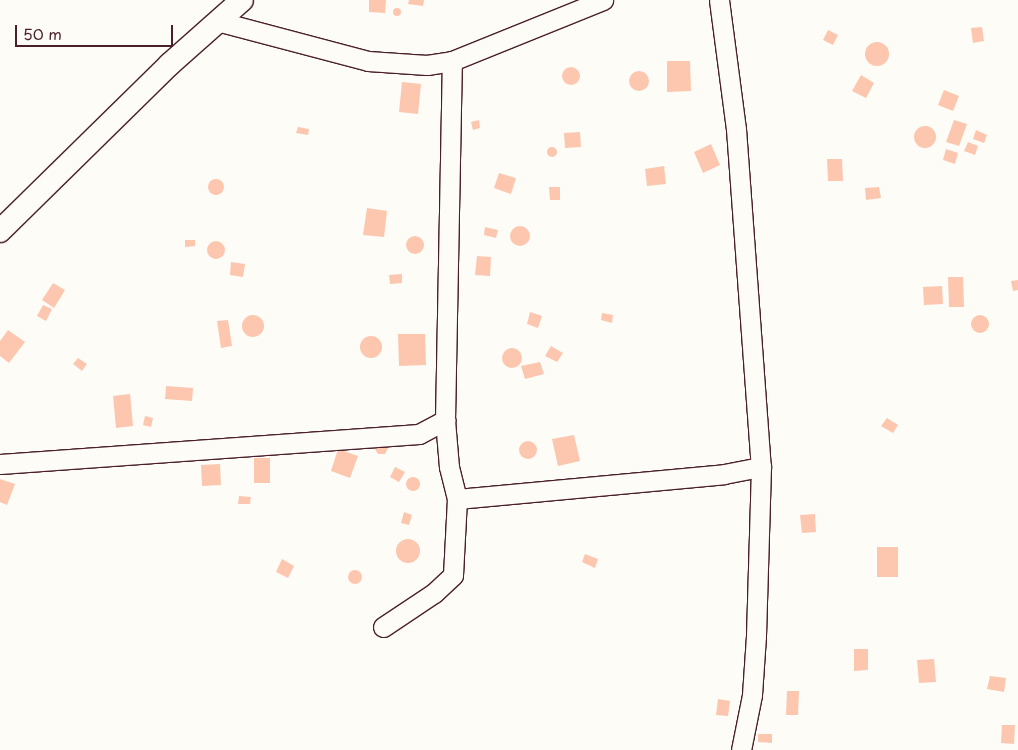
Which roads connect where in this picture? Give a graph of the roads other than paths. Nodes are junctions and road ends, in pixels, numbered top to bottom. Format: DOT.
graph roads {
  1 [pos="242,0"];
  2 [pos="604,0"];
  3 [pos="719,0"];
  4 [pos="217,21"];
  5 [pos="452,61"];
  6 [pos="0,231"];
  7 [pos="445,420"];
  8 [pos="419,434"];
  9 [pos="447,454"];
  10 [pos="0,464"];
  11 [pos="761,467"];
  12 [pos="457,499"];
  13 [pos="383,627"];
  14 [pos="742,750"];
  1 -- 4 [label="street"];
  2 -- 5 [label="street"];
  3 -- 11 [label="street"];
  4 -- 5 [label="street"];
  4 -- 6 [label="street"];
  5 -- 7 [label="street"];
  7 -- 8 [label="street"];
  7 -- 9 [label="street"];
  8 -- 9 [label="street"];
  8 -- 10 [label="street"];
  9 -- 12 [label="street"];
  11 -- 12 [label="street"];
  11 -- 14 [label="street"];
  12 -- 13 [label="street"];
}
